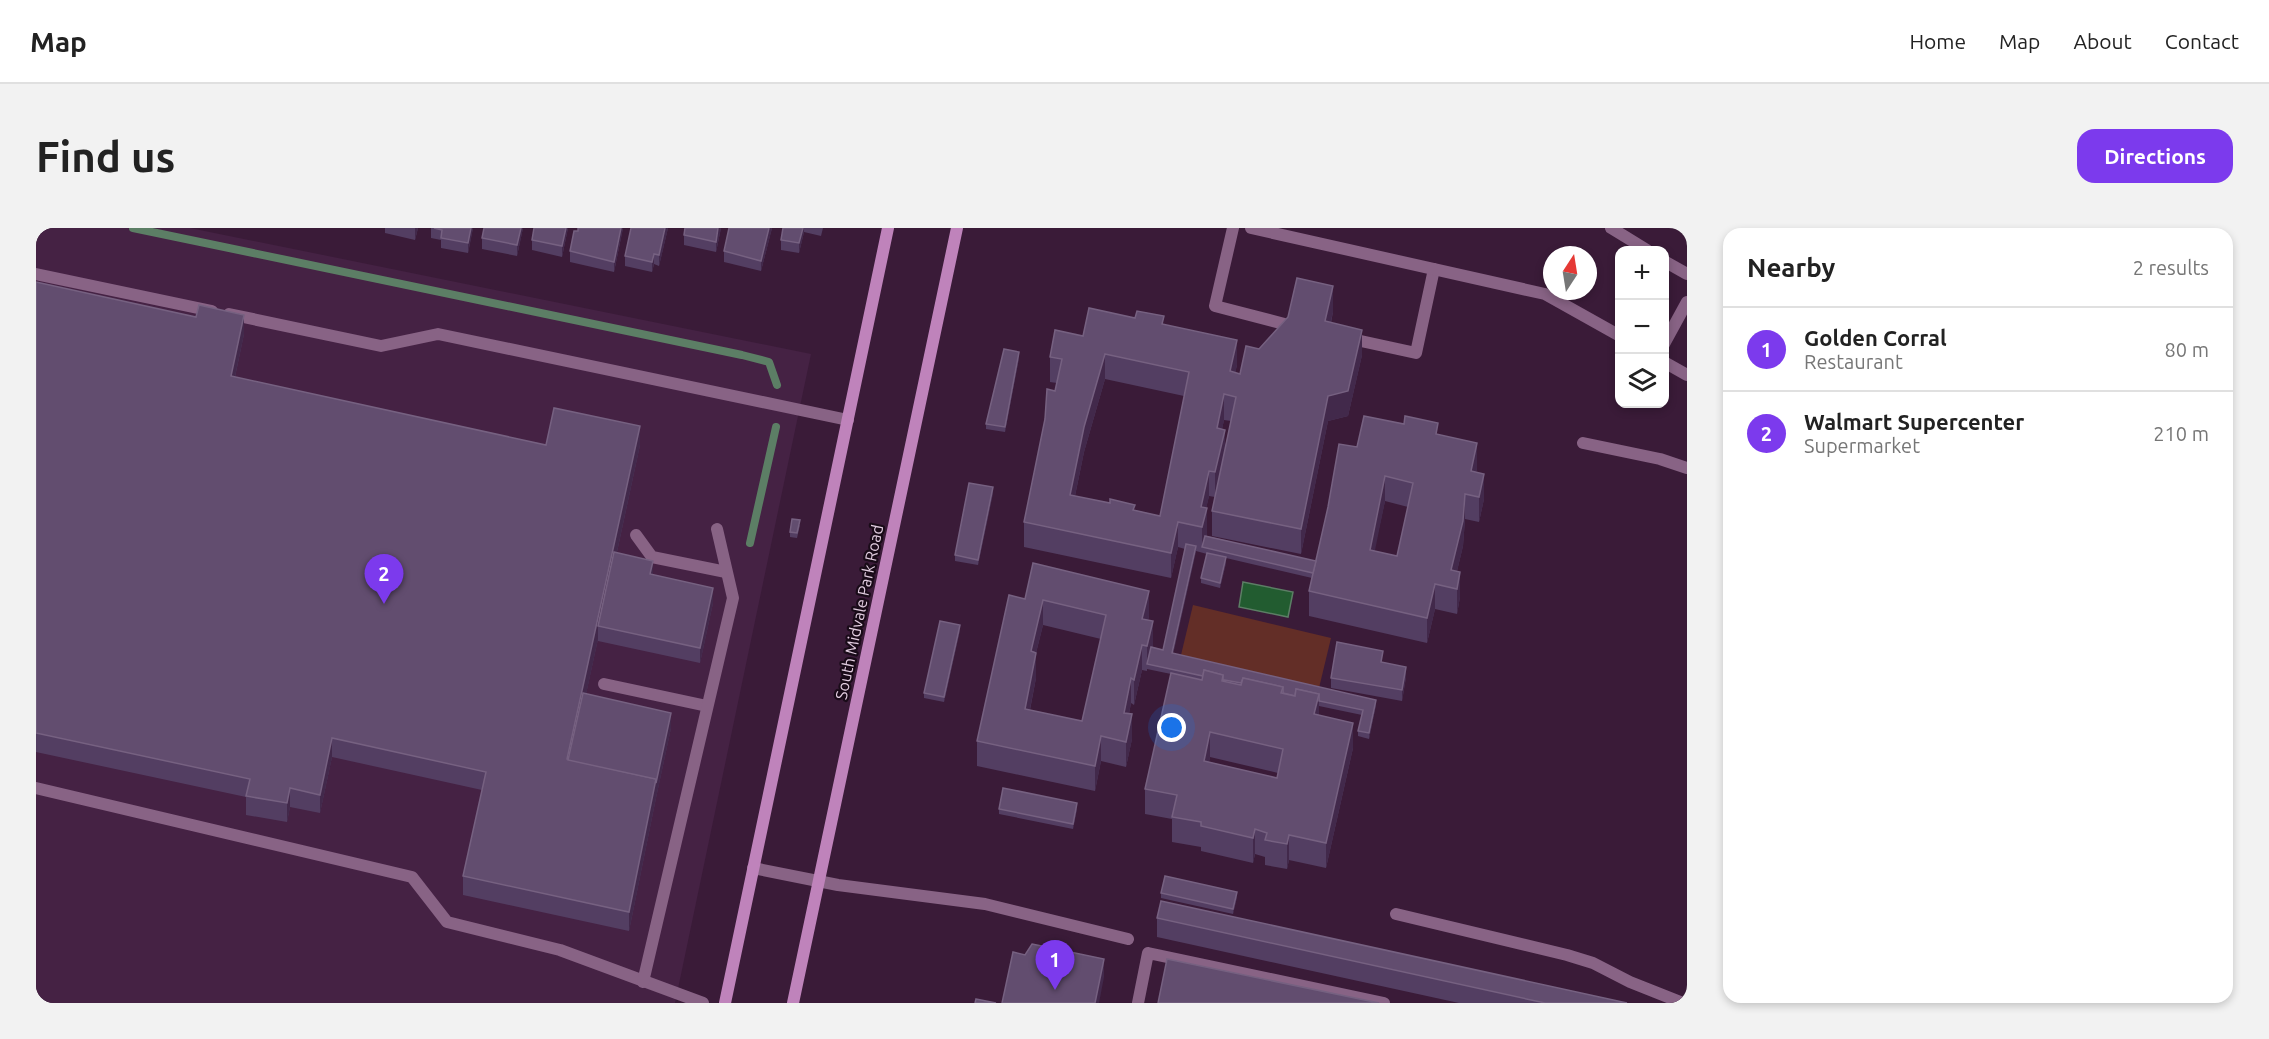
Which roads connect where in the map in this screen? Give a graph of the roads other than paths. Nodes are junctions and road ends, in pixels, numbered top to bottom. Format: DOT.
graph roads {
  1 [pos="888,228"];
  2 [pos="957,228"];
  3 [pos="1233,228"];
  4 [pos="1251,228"];
  5 [pos="1611,228"];
  6 [pos="1640,246"];
  7 [pos="1669,263"];
  8 [pos="1434,269"];
  9 [pos="36,274"];
  10 [pos="1687,274"];
  11 [pos="1687,302"];
  12 [pos="1292,326"];
  13 [pos="1615,333"];
  14 [pos="1669,336"];
  15 [pos="1339,337"];
  16 [pos="1669,364"];
  17 [pos="1687,375"];
  18 [pos="848,420"];
  19 [pos="1583,443"];
  20 [pos="1687,468"];
  21 [pos="717,529"];
  22 [pos="636,535"];
  23 [pos="726,572"];
  24 [pos="604,684"];
  25 [pos="707,706"];
  26 [pos="36,788"];
  27 [pos="753,868"];
  28 [pos="819,881"];
  29 [pos="1396,914"];
  30 [pos="1128,939"];
  31 [pos="643,982"];
  32 [pos="703,1003"];
  33 [pos="726,1003"];
  34 [pos="793,1003"];
  35 [pos="1138,1003"];
  36 [pos="1384,1003"];
  37 [pos="1683,1003"];
  1 -- 18 [label="main road"];
  2 -- 28 [label="main road, South Midvale Park Road"];
  3 -- 12 [label="street"];
  4 -- 8 [label="street"];
  5 -- 6 [label="street"];
  7 -- 10 [label="street"];
  8 -- 13 [label="street"];
  8 -- 15 [label="street"];
  9 -- 18 [label="street"];
  11 -- 14 [label="street"];
  16 -- 17 [label="street"];
  18 -- 27 [label="main road"];
  19 -- 20 [label="street"];
  21 -- 23 [label="street"];
  22 -- 23 [label="street"];
  23 -- 25 [label="street"];
  24 -- 25 [label="street"];
  25 -- 31 [label="street"];
  26 -- 31 [label="street"];
  27 -- 28 [label="street"];
  27 -- 33 [label="main road"];
  28 -- 30 [label="street"];
  28 -- 34 [label="main road, South Midvale Park Road"];
  29 -- 37 [label="street"];
  31 -- 32 [label="street"];
  35 -- 36 [label="street"];
}
